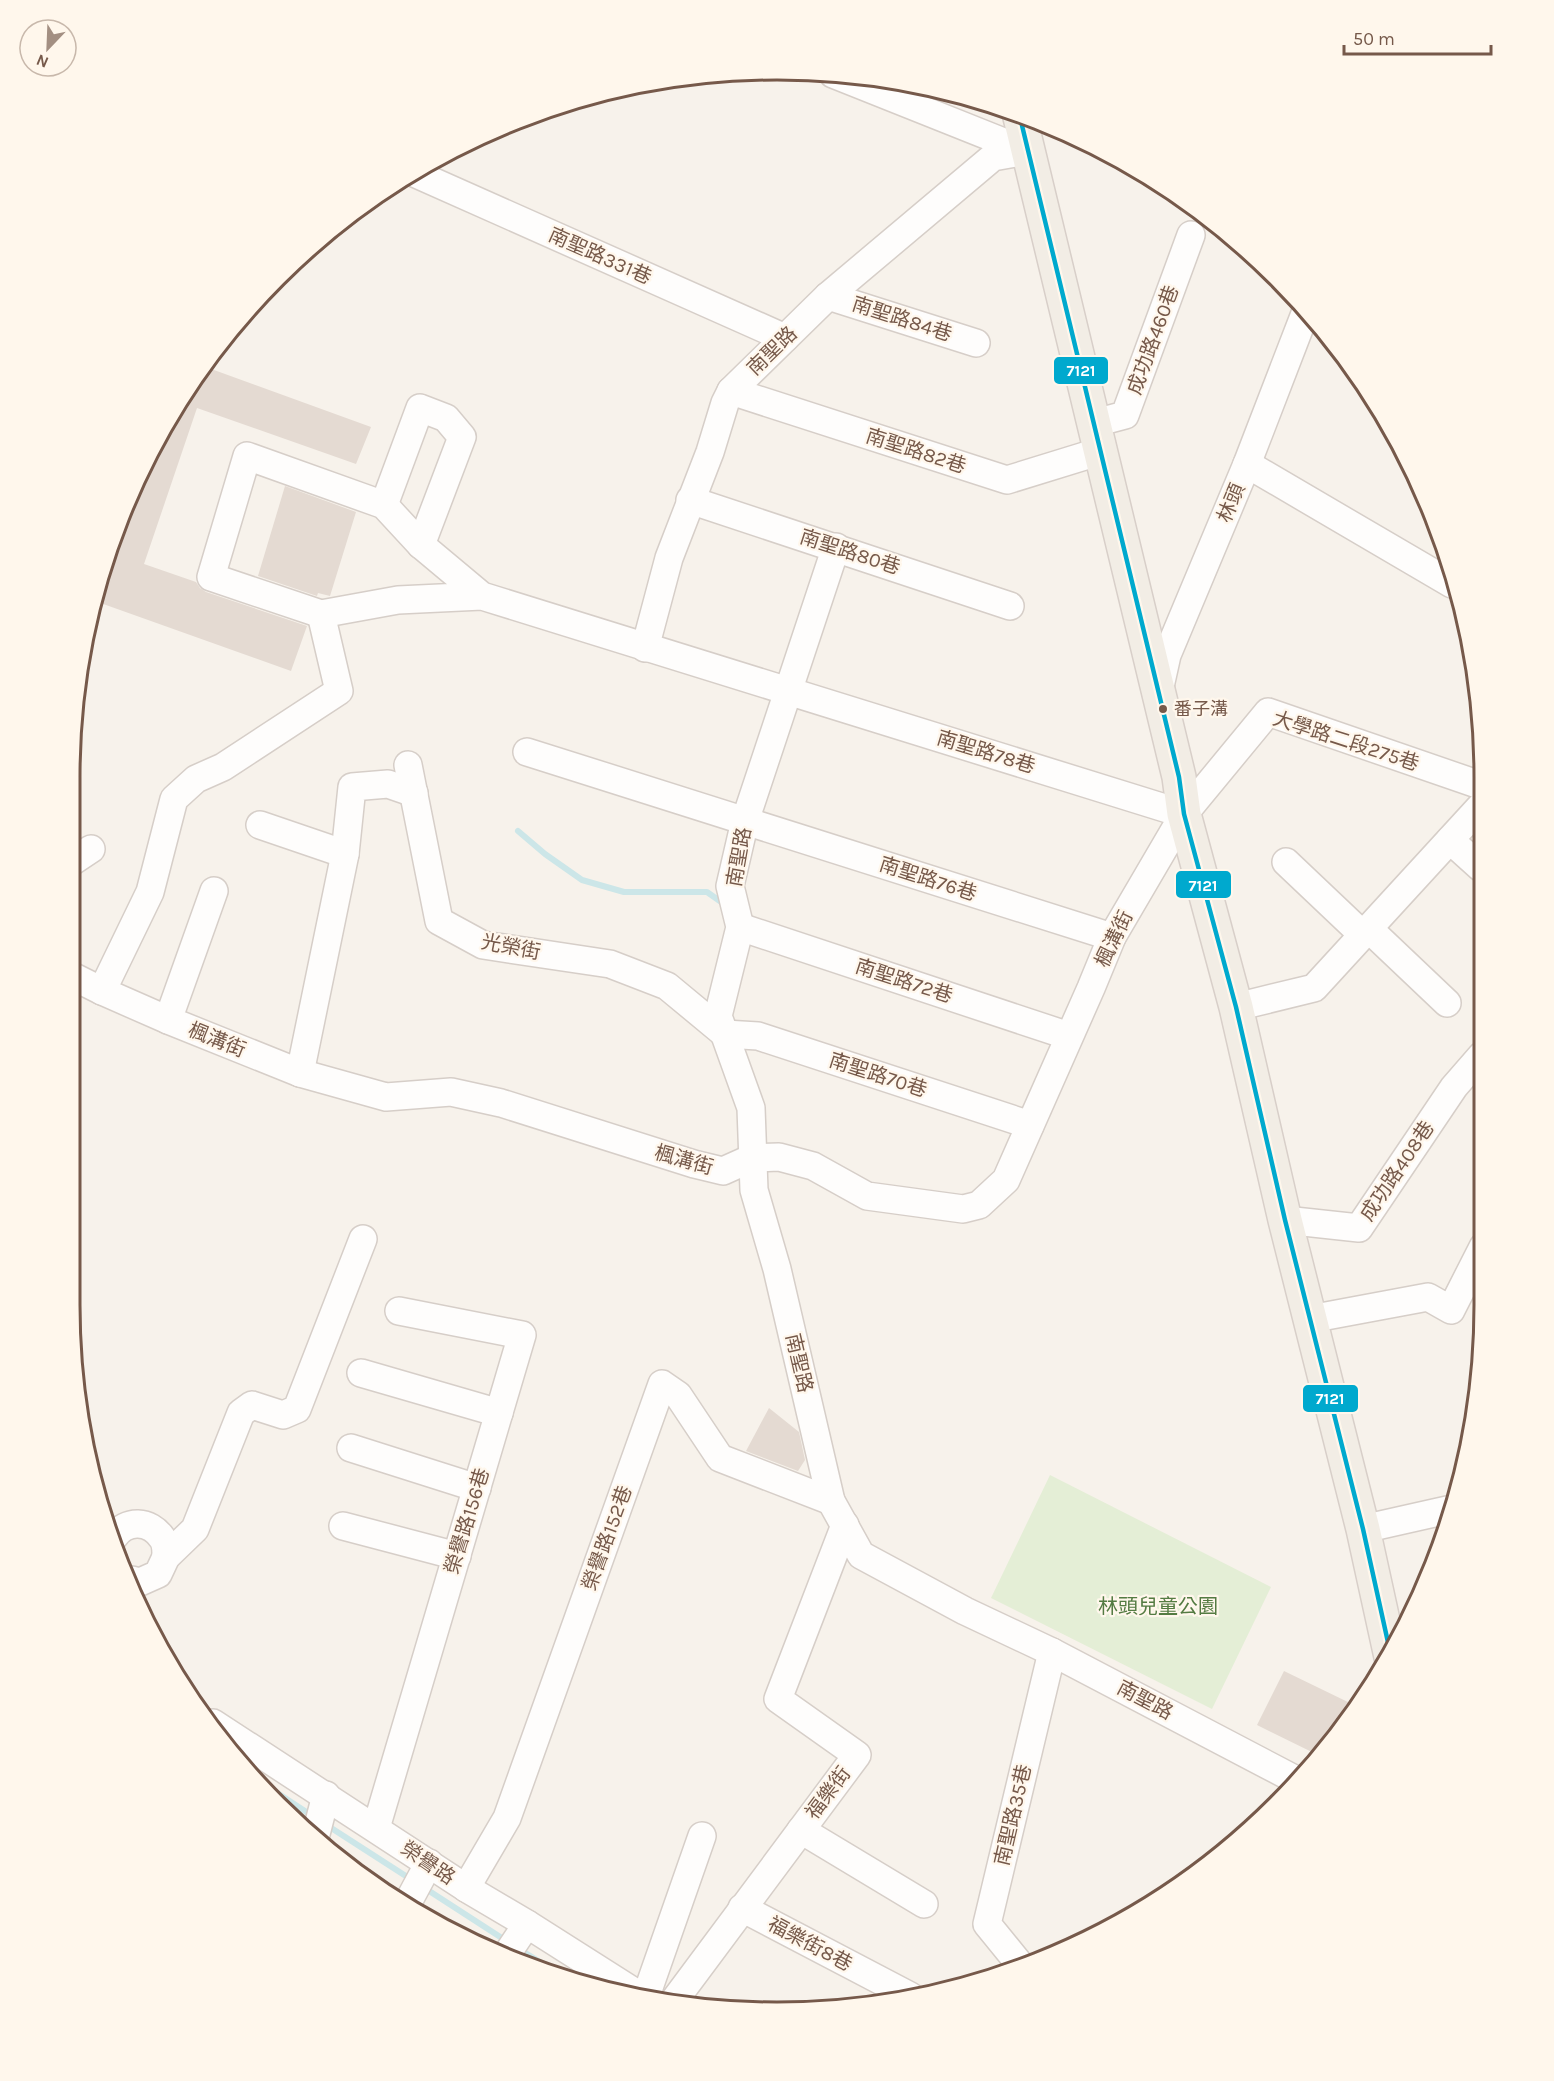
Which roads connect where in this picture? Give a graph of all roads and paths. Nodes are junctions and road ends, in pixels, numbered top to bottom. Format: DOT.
graph roads {
  1 [pos="859,84"];
  2 [pos="1021,125"];
  3 [pos="1027,151"];
  4 [pos="422,177"];
  5 [pos="1191,235"];
  6 [pos="828,296"];
  7 [pos="1303,319"];
  8 [pos="785,338"];
  9 [pos="976,343"];
  10 [pos="731,391"];
  11 [pos="1098,437"];
  12 [pos="1247,464"];
  13 [pos="690,500"];
  14 [pos="384,505"];
  15 [pos="421,545"];
  16 [pos="836,547"];
  17 [pos="1446,580"];
  18 [pos="482,596"];
  19 [pos="1010,606"];
  20 [pos="321,614"];
  21 [pos="645,648"];
  22 [pos="788,691"];
  23 [pos="1158,695"];
  24 [pos="527,752"];
  25 [pos="408,765"];
  26 [pos="1474,783"];
  27 [pos="414,793"];
  28 [pos="1184,814"];
  29 [pos="1474,814"];
  30 [pos="745,821"];
  31 [pos="260,825"];
  32 [pos="1450,840"];
  33 [pos="345,854"];
  34 [pos="1286,862"];
  35 [pos="1474,862"];
  36 [pos="213,891"];
  37 [pos="740,927"];
  38 [pos="1366,932"];
  39 [pos="1112,937"];
  40 [pos="80,980"];
  41 [pos="102,992"];
  42 [pos="1447,1003"];
  43 [pos="1236,1007"];
  44 [pos="168,1020"];
  45 [pos="725,1034"];
  46 [pos="1069,1036"];
  47 [pos="1474,1064"];
  48 [pos="300,1073"];
  49 [pos="1030,1125"];
  50 [pos="752,1158"];
  51 [pos="1285,1220"];
  52 [pos="363,1239"];
  53 [pos="1474,1265"];
  54 [pos="399,1311"];
  55 [pos="1310,1319"];
  56 [pos="362,1373"];
  57 [pos="499,1413"];
  58 [pos="351,1448"];
  59 [pos="477,1488"];
  60 [pos="831,1501"];
  61 [pos="1442,1511"];
  62 [pos="845,1525"];
  63 [pos="116,1526"];
  64 [pos="343,1526"];
  65 [pos="1363,1529"];
  66 [pos="456,1556"];
  67 [pos="166,1557"];
  68 [pos="138,1581"];
  69 [pos="1387,1641"];
  70 [pos="1052,1652"];
  71 [pos="243,1750"];
  72 [pos="1289,1776"];
  73 [pos="326,1795"];
  74 [pos="317,1828"];
  75 [pos="376,1828"];
  76 [pos="801,1830"];
  77 [pos="702,1836"];
  78 [pos="429,1863"];
  79 [pos="466,1888"];
  80 [pos="411,1897"];
  81 [pos="924,1904"];
  82 [pos="742,1908"];
  83 [pos="526,1923"];
  84 [pos="511,1948"];
  85 [pos="1015,1959"];
  86 [pos="614,1982"];
  87 [pos="632,1986"];
  88 [pos="899,1990"];
  89 [pos="679,1995"];
  1 -- 3 [label="street"];
  2 -- 3 [label="main road"];
  3 -- 6 [label="street, 南聖路"];
  3 -- 11 [label="main road"];
  4 -- 8 [label="street, 南聖路331巷"];
  5 -- 11 [label="street, 成功路460巷"];
  6 -- 8 [label="street, 南聖路"];
  6 -- 9 [label="street, 南聖路84巷"];
  7 -- 12 [label="street, 林頭"];
  8 -- 10 [label="street, 南聖路"];
  10 -- 11 [label="street, 南聖路82巷"];
  10 -- 13 [label="street, 南聖路"];
  11 -- 23 [label="main road"];
  12 -- 17 [label="street"];
  12 -- 23 [label="street, 林頭"];
  13 -- 16 [label="street, 南聖路80巷"];
  13 -- 21 [label="street, 南聖路"];
  14 -- 15 [label="street"];
  14 -- 15 [label="street"];
  14 -- 20 [label="street"];
  15 -- 18 [label="street"];
  16 -- 19 [label="street, 南聖路80巷"];
  16 -- 22 [label="street, 南聖路"];
  18 -- 20 [label="street"];
  18 -- 21 [label="street, 南聖路78巷"];
  20 -- 41 [label="street"];
  21 -- 22 [label="street, 南聖路78巷"];
  22 -- 28 [label="street, 南聖路78巷"];
  22 -- 30 [label="street, 南聖路"];
  23 -- 28 [label="main road"];
  24 -- 30 [label="street, 南聖路76巷"];
  25 -- 27 [label="street, 光榮街"];
  26 -- 28 [label="street, 大學路二段275巷"];
  27 -- 33 [label="street"];
  27 -- 45 [label="street, 光榮街"];
  28 -- 39 [label="street, 楓溝街"];
  28 -- 43 [label="main road"];
  29 -- 32 [label="street"];
  30 -- 37 [label="street, 南聖路"];
  30 -- 39 [label="street, 南聖路76巷"];
  31 -- 33 [label="street"];
  32 -- 35 [label="street"];
  32 -- 38 [label="street"];
  33 -- 48 [label="street"];
  34 -- 38 [label="street"];
  36 -- 44 [label="street"];
  37 -- 45 [label="street, 南聖路"];
  37 -- 46 [label="street, 南聖路72巷"];
  38 -- 42 [label="street"];
  38 -- 43 [label="street"];
  39 -- 46 [label="street, 楓溝街"];
  40 -- 41 [label="street, 楓溝街"];
  41 -- 44 [label="street, 楓溝街"];
  43 -- 51 [label="main road"];
  44 -- 48 [label="street, 楓溝街"];
  45 -- 49 [label="street, 南聖路70巷"];
  45 -- 50 [label="street, 南聖路"];
  46 -- 49 [label="street, 楓溝街"];
  47 -- 51 [label="street, 成功路408巷"];
  48 -- 50 [label="street, 楓溝街"];
  49 -- 50 [label="street, 楓溝街"];
  50 -- 60 [label="street, 南聖路"];
  51 -- 55 [label="main road"];
  52 -- 67 [label="street"];
  53 -- 55 [label="street"];
  54 -- 57 [label="street, 榮譽路156巷"];
  55 -- 65 [label="main road"];
  56 -- 57 [label="street"];
  57 -- 59 [label="street, 榮譽路156巷"];
  58 -- 59 [label="street"];
  59 -- 66 [label="street, 榮譽路156巷"];
  60 -- 62 [label="street, 南聖路"];
  60 -- 79 [label="street, 榮譽路152巷"];
  61 -- 65 [label="street"];
  62 -- 70 [label="street, 南聖路"];
  62 -- 76 [label="street, 福樂街"];
  63 -- 67 [label="street"];
  64 -- 66 [label="street"];
  65 -- 69 [label="main road"];
  66 -- 75 [label="street, 榮譽路156巷"];
  67 -- 68 [label="street"];
  70 -- 72 [label="street, 南聖路"];
  70 -- 85 [label="street, 南聖路35巷"];
  71 -- 73 [label="street, 榮譽路"];
  73 -- 74 [label="street"];
  73 -- 75 [label="street, 榮譽路"];
  75 -- 78 [label="street, 榮譽路"];
  76 -- 81 [label="street"];
  76 -- 82 [label="street, 福樂街"];
  77 -- 87 [label="street"];
  78 -- 79 [label="street, 榮譽路"];
  78 -- 80 [label="street"];
  79 -- 83 [label="street, 榮譽路"];
  82 -- 88 [label="street, 福樂街8巷"];
  82 -- 89 [label="street, 福樂街"];
  83 -- 84 [label="street"];
  83 -- 86 [label="street, 榮譽路"];
}
